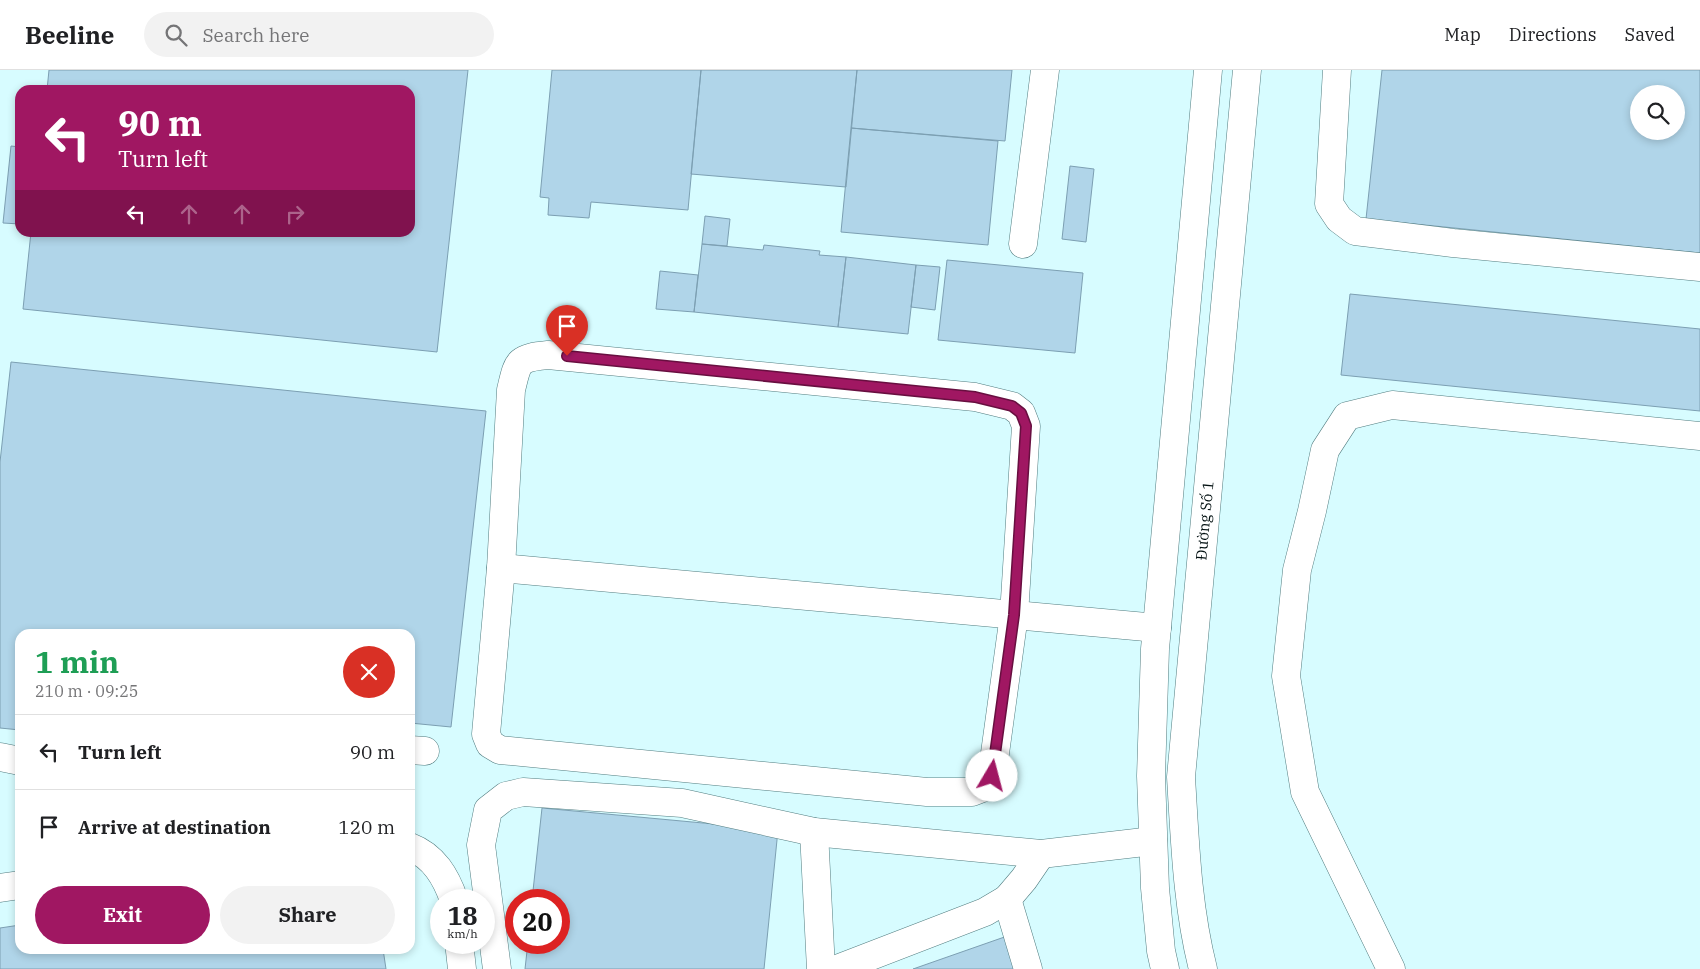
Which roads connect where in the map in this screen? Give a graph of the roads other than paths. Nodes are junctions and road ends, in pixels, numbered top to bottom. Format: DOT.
graph roads {
  1 [pos="1045,70"];
  2 [pos="1208,70"];
  3 [pos="1247,70"];
  4 [pos="1337,70"];
  5 [pos="1023,244"];
  6 [pos="1700,268"];
  7 [pos="1700,436"];
  8 [pos="502,568"];
  9 [pos="1014,615"];
  10 [pos="1157,628"];
  11 [pos="0,757"];
  12 [pos="15,760"];
  13 [pos="814,832"];
  14 [pos="1153,841"];
  15 [pos="415,849"];
  16 [pos="1041,854"];
  17 [pos="15,886"];
  18 [pos="0,888"];
  19 [pos="450,889"];
  20 [pos="1007,899"];
  21 [pos="460,954"];
  22 [pos="881,961"];
  23 [pos="462,969"];
  24 [pos="497,969"];
  25 [pos="820,969"];
  26 [pos="837,969"];
  27 [pos="1028,969"];
  28 [pos="1165,969"];
  29 [pos="1203,969"];
  30 [pos="1391,969"];
  1 -- 5 [label="street"];
  2 -- 10 [label="street"];
  3 -- 29 [label="street, Đường Số 1"];
  4 -- 6 [label="street"];
  7 -- 30 [label="street"];
  8 -- 9 [label="street"];
  8 -- 9 [label="street"];
  8 -- 9 [label="street"];
  9 -- 10 [label="street"];
  10 -- 14 [label="street"];
  11 -- 12 [label="street"];
  13 -- 16 [label="street"];
  13 -- 24 [label="street"];
  13 -- 25 [label="street"];
  14 -- 16 [label="street"];
  14 -- 28 [label="street"];
  15 -- 19 [label="street"];
  16 -- 20 [label="street"];
  17 -- 18 [label="street"];
  20 -- 22 [label="street"];
  20 -- 27 [label="street"];
  21 -- 23 [label="street"];
  22 -- 26 [label="street"];
}
